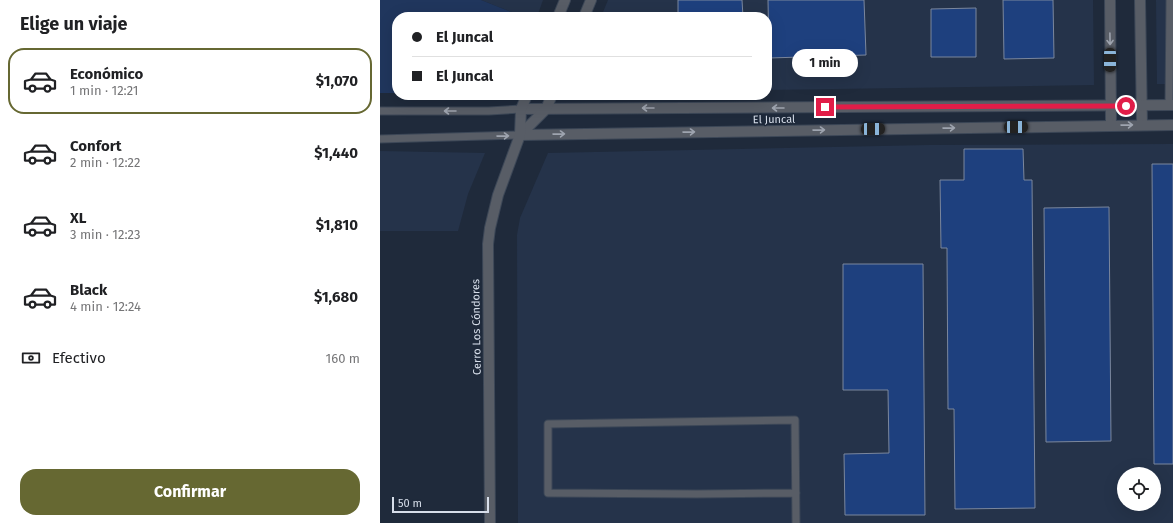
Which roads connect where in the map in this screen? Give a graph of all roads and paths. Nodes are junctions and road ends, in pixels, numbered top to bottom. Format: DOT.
graph roads {
  1 [pos="565,0"];
  2 [pos="591,0"];
  3 [pos="1110,0"];
  4 [pos="1140,0"];
  5 [pos="1170,0"];
  6 [pos="560,12"];
  7 [pos="586,12"];
  8 [pos="525,100"];
  9 [pos="550,100"];
  10 [pos="1142,105"];
  11 [pos="1171,105"];
  12 [pos="1111,106"];
  13 [pos="521,109"];
  14 [pos="546,109"];
  15 [pos="380,111"];
  16 [pos="1111,125"];
  17 [pos="1142,125"];
  18 [pos="1173,125"];
  19 [pos="520,135"];
  20 [pos="380,139"];
  21 [pos="796,493"];
  22 [pos="490,523"];
  23 [pos="796,523"];
  1 -- 6 [label="street"];
  2 -- 7 [label="street"];
  3 -- 12 [label="street, one-way"];
  4 -- 10 [label="street"];
  5 -- 11 [label="lane"];
  8 -- 13 [label="street, Cerro Los Cóndores"];
  9 -- 14 [label="street, Cerro Los Cóndores"];
  10 -- 11 [label="street, El Juncal"];
  10 -- 12 [label="street, El Juncal"];
  10 -- 17 [label="street"];
  12 -- 14 [label="street, El Juncal, one-way"];
  12 -- 16 [label="street"];
  13 -- 14 [label="street, El Juncal"];
  13 -- 15 [label="lane, one-way"];
  13 -- 19 [label="street, Cerro Los Cóndores"];
  14 -- 19 [label="street, Cerro Los Cóndores"];
  16 -- 17 [label="street, El Juncal, one-way"];
  19 -- 16 [label="street, El Juncal, one-way"];
  17 -- 18 [label="street, El Juncal"];
  20 -- 19 [label="lane, one-way"];
  19 -- 22 [label="street, Cerro Los Cóndores"];
  21 -- 21 [label="lane"];
  21 -- 23 [label="lane"];
}
